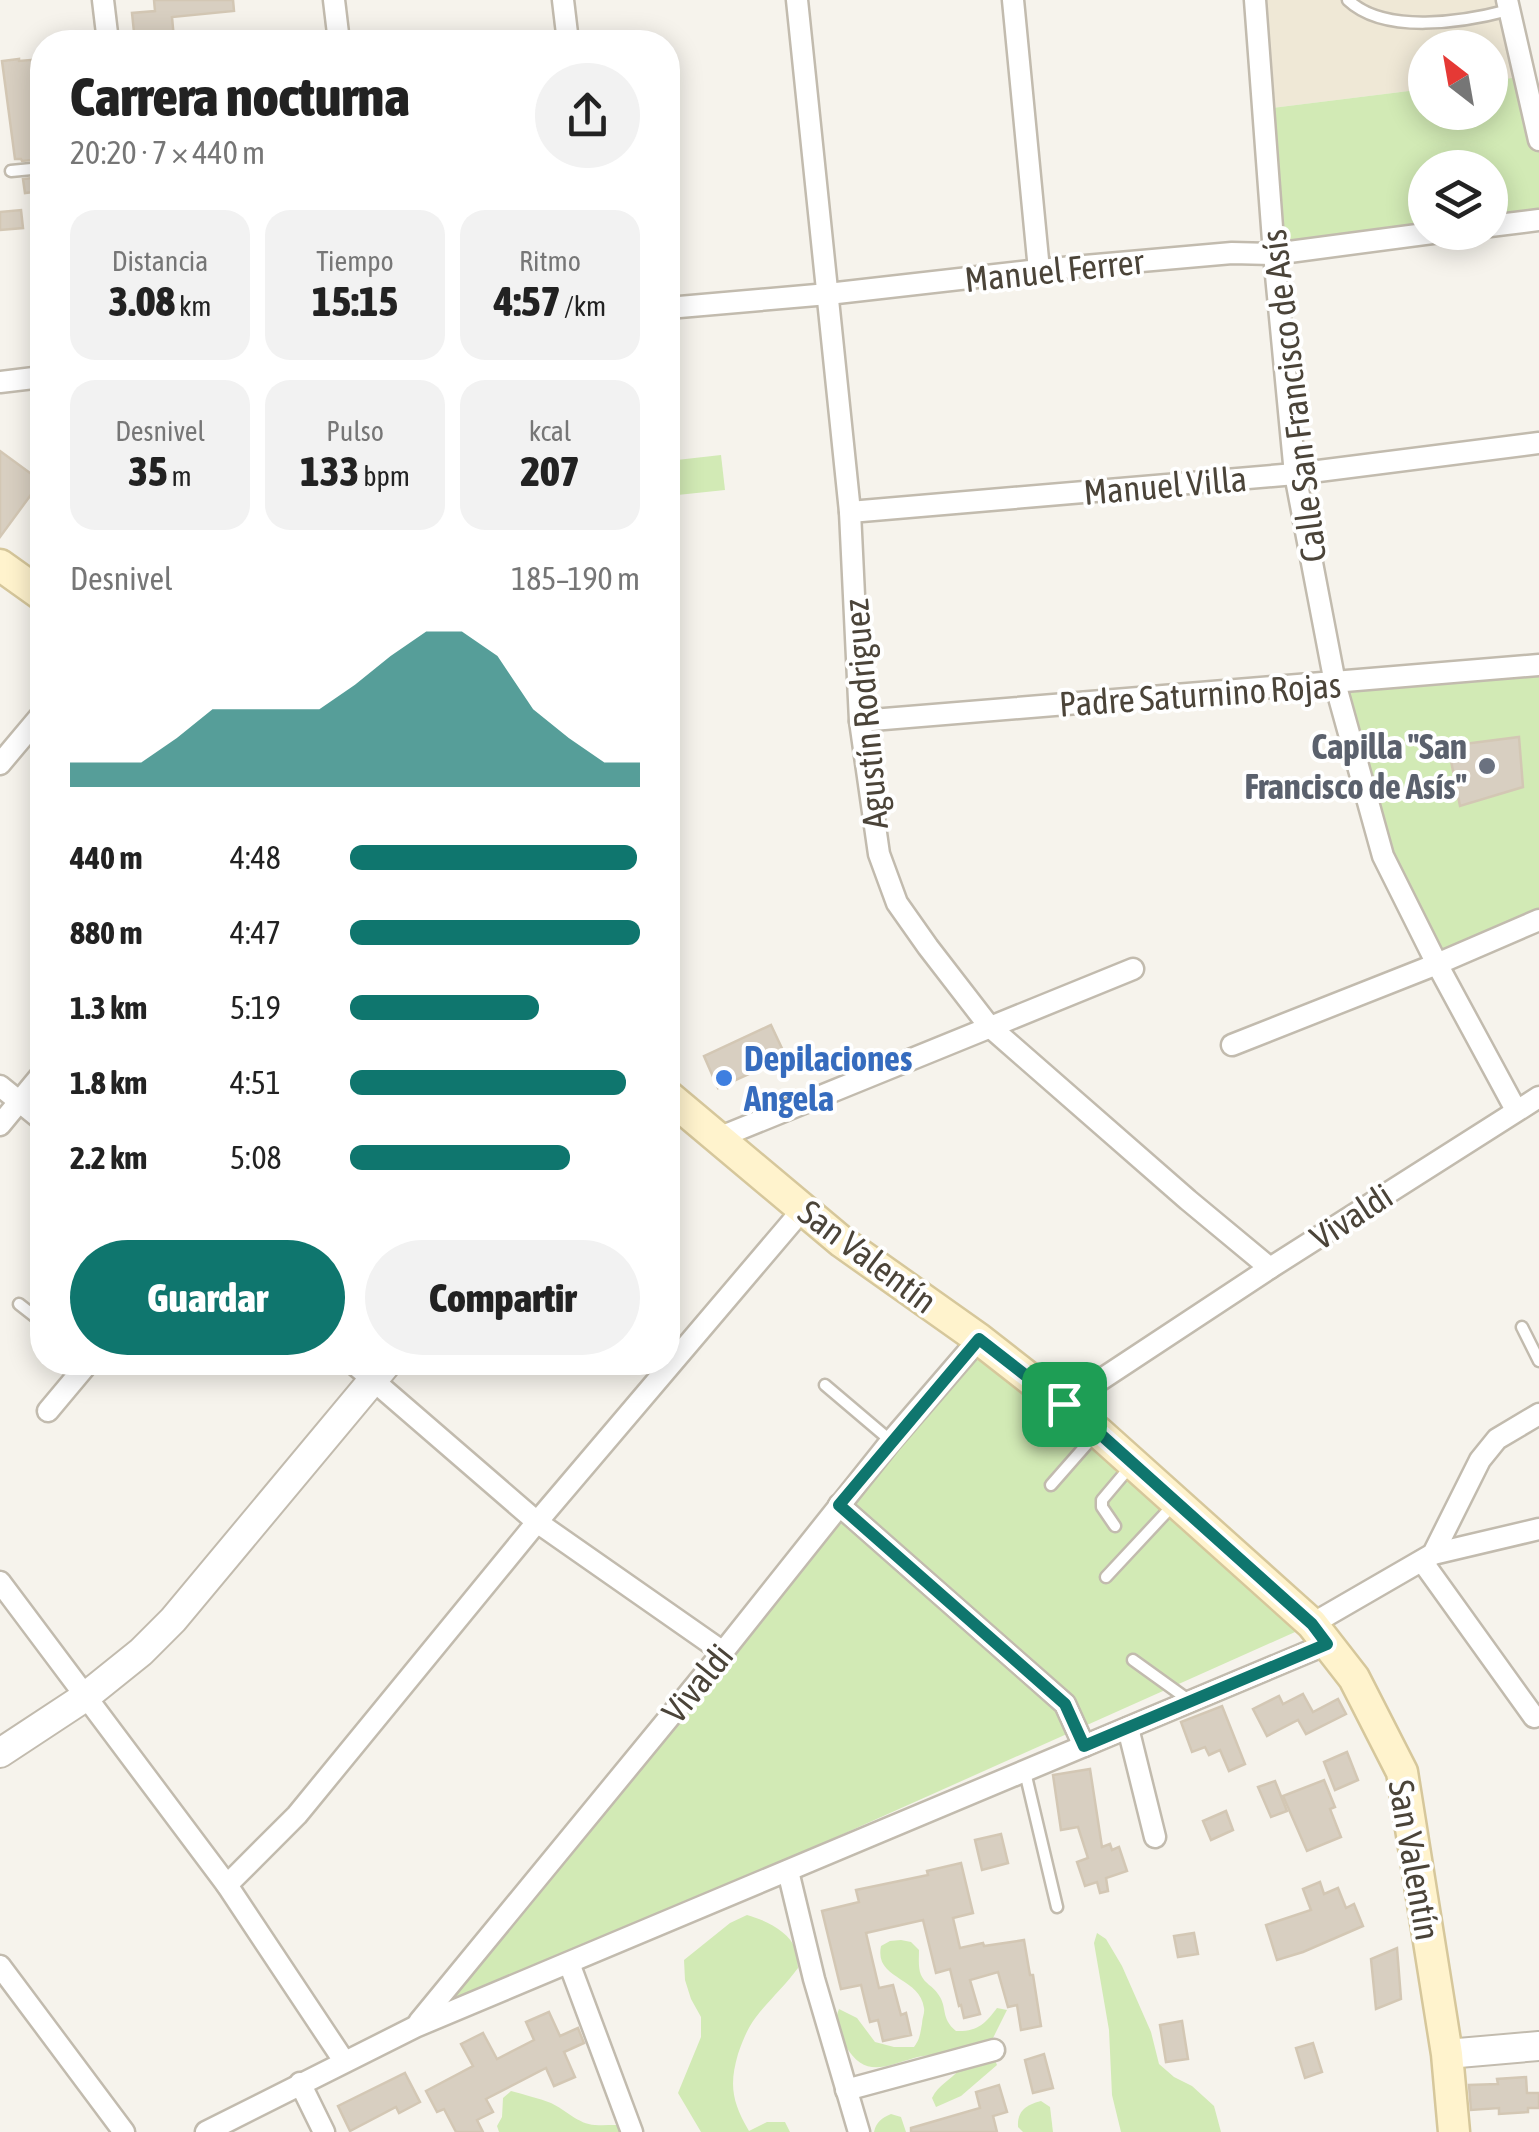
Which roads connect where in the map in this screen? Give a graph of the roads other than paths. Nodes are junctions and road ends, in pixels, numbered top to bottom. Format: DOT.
graph roads {
  1 [pos="104,0"];
  2 [pos="334,0"];
  3 [pos="563,0"];
  4 [pos="797,0"];
  5 [pos="1013,0"];
  6 [pos="1256,0"];
  7 [pos="1348,0"];
  8 [pos="1508,5"];
  9 [pos="107,30"];
  10 [pos="338,30"];
  11 [pos="567,30"];
  12 [pos="1539,140"];
  13 [pos="30,169"];
  14 [pos="11,171"];
  15 [pos="1539,220"];
  16 [pos="1508,224"];
  17 [pos="1408,236"];
  18 [pos="1274,254"];
  19 [pos="1039,270"];
  20 [pos="828,294"];
  21 [pos="680,307"];
  22 [pos="30,378"];
  23 [pos="0,382"];
  24 [pos="1539,444"];
  25 [pos="1295,474"];
  26 [pos="850,512"];
  27 [pos="0,565"];
  28 [pos="30,586"];
  29 [pos="1539,665"];
  30 [pos="1335,683"];
  31 [pos="860,720"];
  32 [pos="30,728"];
  33 [pos="0,764"];
  34 [pos="1539,920"];
  35 [pos="1436,964"];
  36 [pos="1133,968"];
  37 [pos="990,1026"];
  38 [pos="1232,1044"];
  39 [pos="0,1086"];
  40 [pos="30,1089"];
  41 [pos="1539,1096"];
  42 [pos="20,1102"];
  43 [pos="680,1106"];
  44 [pos="30,1110"];
  45 [pos="1516,1110"];
  46 [pos="0,1125"];
  47 [pos="718,1138"];
  48 [pos="803,1208"];
  49 [pos="1270,1268"];
  50 [pos="19,1304"];
  51 [pos="30,1313"];
  52 [pos="1522,1327"];
  53 [pos="979,1339"];
  54 [pos="680,1353"];
  55 [pos="1539,1361"];
  56 [pos="78,1375"];
  57 [pos="366,1375"];
  58 [pos="379,1375"];
  59 [pos="662,1375"];
  60 [pos="825,1386"];
  61 [pos="1064,1404"];
  62 [pos="48,1411"];
  63 [pos="1539,1414"];
  64 [pos="1098,1432"];
  65 [pos="891,1441"];
  66 [pos="1133,1463"];
  67 [pos="1051,1485"];
  68 [pos="1176,1502"];
  69 [pos="839,1505"];
  70 [pos="537,1522"];
  71 [pos="1115,1526"];
  72 [pos="1539,1529"];
  73 [pos="1427,1558"];
  74 [pos="1106,1576"];
  75 [pos="0,1582"];
  76 [pos="1320,1634"];
  77 [pos="723,1652"];
  78 [pos="1134,1660"];
  79 [pos="85,1698"];
  80 [pos="1190,1702"];
  81 [pos="1534,1717"];
  82 [pos="1128,1728"];
  83 [pos="1084,1746"];
  84 [pos="0,1753"];
  85 [pos="1025,1772"];
  86 [pos="1155,1837"];
  87 [pos="788,1872"];
  88 [pos="228,1885"];
  89 [pos="1057,1907"];
  90 [pos="568,1962"];
  91 [pos="0,1966"];
  92 [pos="416,2027"];
  93 [pos="1539,2046"];
  94 [pos="994,2050"];
  95 [pos="1447,2054"];
  96 [pos="344,2061"];
  97 [pos="300,2083"];
  98 [pos="846,2090"];
  99 [pos="124,2132"];
  100 [pos="206,2132"];
  101 [pos="324,2132"];
  102 [pos="632,2132"];
  103 [pos="859,2132"];
  104 [pos="1454,2132"];
  1 -- 9 [label="street"];
  2 -- 10 [label="street"];
  3 -- 11 [label="street"];
  4 -- 20 [label="street, Agustín Rodriguez"];
  5 -- 19 [label="street"];
  6 -- 18 [label="street, Calle San Francisco de Asís"];
  7 -- 8 [label="lane"];
  8 -- 12 [label="street"];
  13 -- 14 [label="lane"];
  15 -- 16 [label="street"];
  17 -- 18 [label="street, Manuel Ferrer"];
  18 -- 19 [label="street, Manuel Ferrer"];
  18 -- 25 [label="street, Calle San Francisco de Asís"];
  19 -- 20 [label="street, Manuel Ferrer"];
  20 -- 21 [label="street, Manuel Ferrer"];
  20 -- 26 [label="street, Agustín Rodriguez"];
  22 -- 23 [label="street"];
  24 -- 25 [label="street, Manuel Villa"];
  25 -- 26 [label="street, Manuel Villa"];
  25 -- 30 [label="street, Calle San Francisco de Asís"];
  26 -- 31 [label="street, Agustín Rodriguez"];
  27 -- 28 [label="main road"];
  29 -- 30 [label="street, Padre Saturnino Rojas"];
  30 -- 31 [label="street, Padre Saturnino Rojas"];
  30 -- 35 [label="street, Calle San Francisco de Asís"];
  31 -- 37 [label="street, Agustín Rodriguez"];
  32 -- 33 [label="street"];
  34 -- 35 [label="street"];
  35 -- 38 [label="street"];
  35 -- 45 [label="street, Calle San Francisco de Asís"];
  36 -- 37 [label="street"];
  37 -- 47 [label="street"];
  37 -- 49 [label="street, Agustín Rodriguez"];
  39 -- 42 [label="street"];
  40 -- 42 [label="street"];
  41 -- 45 [label="street, Vivaldi"];
  42 -- 44 [label="street"];
  42 -- 46 [label="street"];
  43 -- 47 [label="main road, San Valentín"];
  45 -- 49 [label="street, Vivaldi"];
  47 -- 48 [label="main road, San Valentín"];
  48 -- 53 [label="main road, San Valentín"];
  48 -- 54 [label="street"];
  49 -- 61 [label="street, Vivaldi"];
  50 -- 51 [label="lane"];
  52 -- 55 [label="lane"];
  53 -- 61 [label="main road, San Valentín"];
  53 -- 65 [label="street, Vivaldi"];
  56 -- 62 [label="street"];
  57 -- 79 [label="street"];
  58 -- 70 [label="street"];
  59 -- 70 [label="street"];
  60 -- 65 [label="lane"];
  61 -- 64 [label="main road, San Valentín"];
  63 -- 73 [label="street"];
  64 -- 66 [label="main road, San Valentín"];
  64 -- 67 [label="lane"];
  65 -- 69 [label="street, Vivaldi"];
  66 -- 68 [label="main road, San Valentín"];
  66 -- 71 [label="lane"];
  68 -- 74 [label="lane"];
  68 -- 76 [label="main road, San Valentín"];
  69 -- 77 [label="street, Vivaldi"];
  69 -- 83 [label="street"];
  70 -- 77 [label="street"];
  70 -- 88 [label="street"];
  72 -- 73 [label="street"];
  73 -- 76 [label="street"];
  73 -- 81 [label="street"];
  75 -- 79 [label="street"];
  76 -- 80 [label="street"];
  76 -- 95 [label="main road, San Valentín"];
  77 -- 92 [label="street, Vivaldi"];
  78 -- 80 [label="lane"];
  79 -- 84 [label="street"];
  79 -- 88 [label="street"];
  80 -- 82 [label="street"];
  82 -- 83 [label="street"];
  82 -- 86 [label="street"];
  83 -- 85 [label="street"];
  85 -- 87 [label="street"];
  85 -- 89 [label="lane"];
  87 -- 90 [label="street"];
  87 -- 98 [label="street"];
  88 -- 96 [label="street"];
  90 -- 92 [label="street"];
  90 -- 102 [label="street"];
  91 -- 99 [label="street"];
  92 -- 96 [label="street"];
  93 -- 95 [label="street"];
  94 -- 98 [label="street"];
  95 -- 104 [label="main road, San Valentín"];
  96 -- 97 [label="street"];
  97 -- 100 [label="street"];
  97 -- 101 [label="street"];
  98 -- 103 [label="street"];
}
